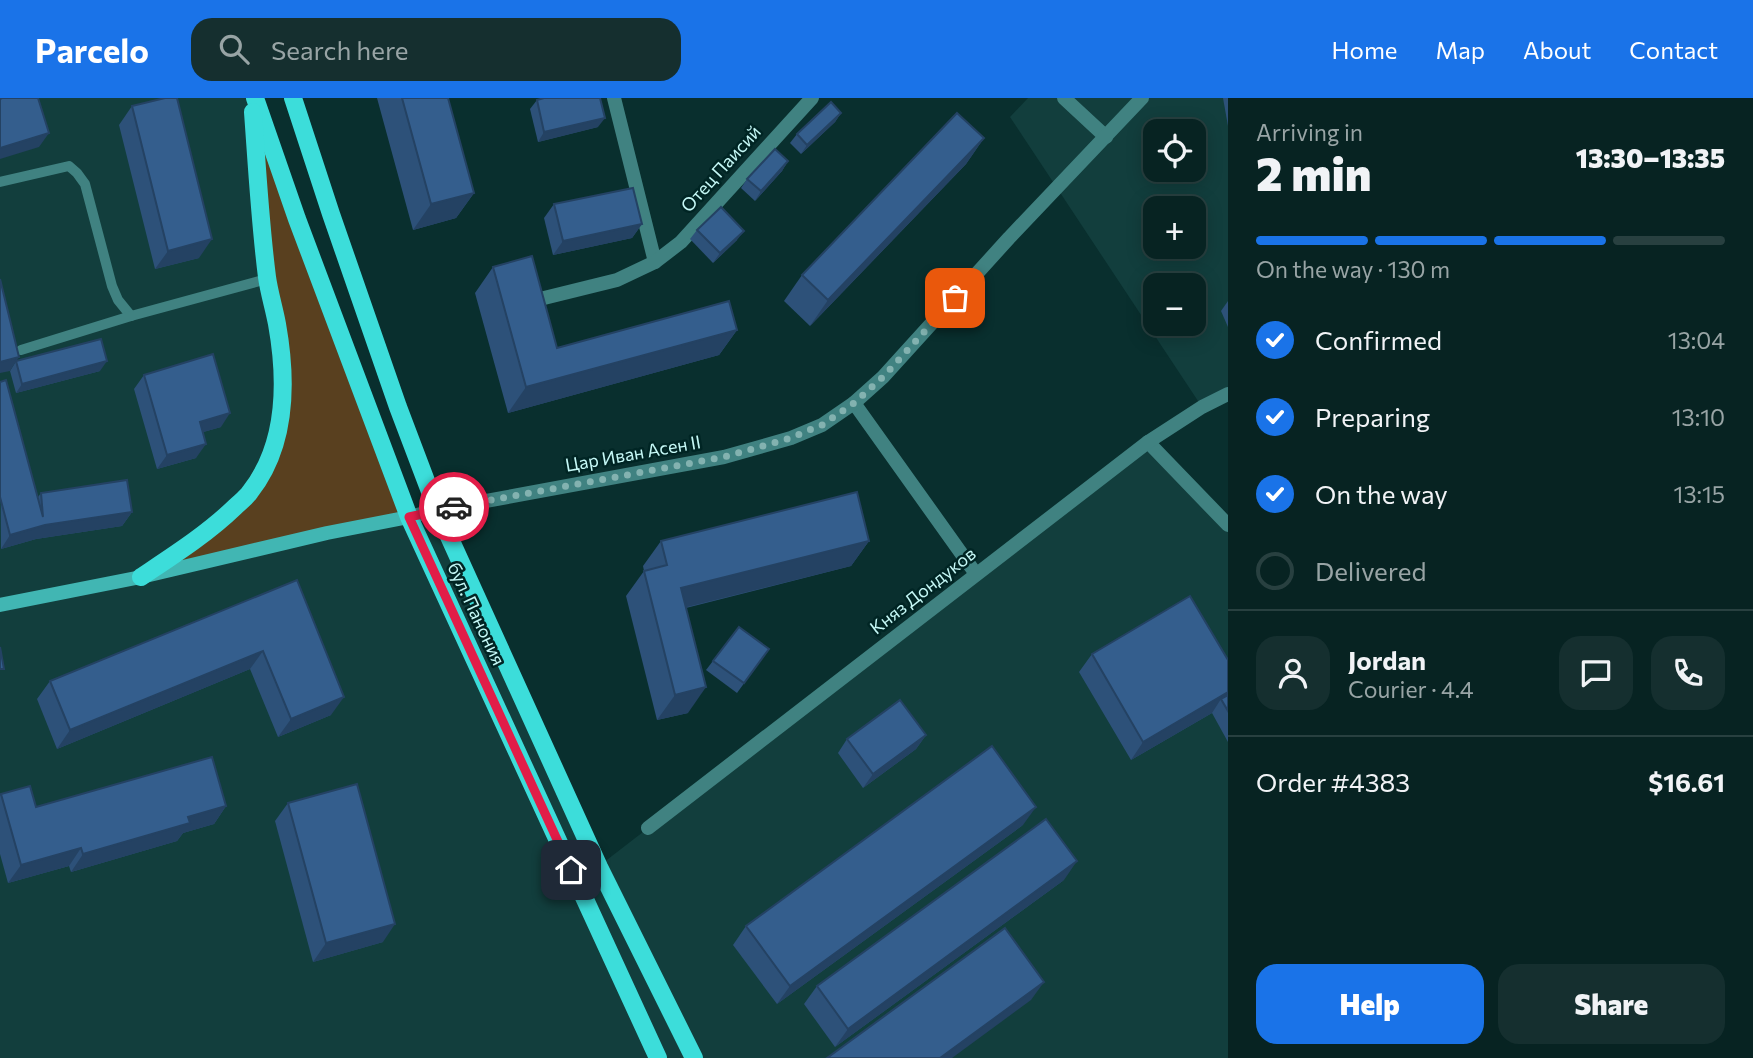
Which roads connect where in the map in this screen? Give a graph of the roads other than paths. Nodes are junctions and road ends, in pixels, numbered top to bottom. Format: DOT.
graph roads {
  1 [pos="253,98"];
  2 [pos="293,98"];
  3 [pos="614,98"];
  4 [pos="813,98"];
  5 [pos="1064,98"];
  6 [pos="1142,98"];
  7 [pos="1106,137"];
  8 [pos="0,182"];
  9 [pos="655,262"];
  10 [pos="267,279"];
  11 [pos="540,299"];
  12 [pos="131,316"];
  13 [pos="21,349"];
  14 [pos="1228,394"];
  15 [pos="854,403"];
  16 [pos="1148,442"];
  17 [pos="437,510"];
  18 [pos="409,517"];
  19 [pos="1228,525"];
  20 [pos="976,574"];
  21 [pos="141,577"];
  22 [pos="0,605"];
  23 [pos="648,828"];
  24 [pos="658,1058"];
  25 [pos="694,1058"];
  1 -- 10 [label="main road"];
  1 -- 18 [label="main road, бул. Панония"];
  2 -- 17 [label="main road, бул. Панония"];
  3 -- 9 [label="street"];
  4 -- 9 [label="street, Отец Паисий"];
  5 -- 7 [label="street"];
  6 -- 7 [label="street, Цар Иван Асен II"];
  7 -- 15 [label="street, Цар Иван Асен II"];
  8 -- 12 [label="lane"];
  9 -- 11 [label="street, Отец Паисий"];
  10 -- 12 [label="lane"];
  10 -- 21 [label="main road"];
  12 -- 13 [label="lane"];
  14 -- 16 [label="street, Княз Дондуков"];
  15 -- 17 [label="street, Цар Иван Асен II"];
  15 -- 20 [label="street"];
  16 -- 19 [label="street"];
  16 -- 20 [label="street, Княз Дондуков"];
  17 -- 18 [label="street, Цар Иван Асен II"];
  17 -- 25 [label="main road, бул. Панония"];
  18 -- 21 [label="main road, Цар Иван Асен II"];
  18 -- 24 [label="main road, бул. Панония"];
  20 -- 23 [label="street, Княз Дондуков"];
  21 -- 22 [label="main road, Цар Иван Асен II"];
}
